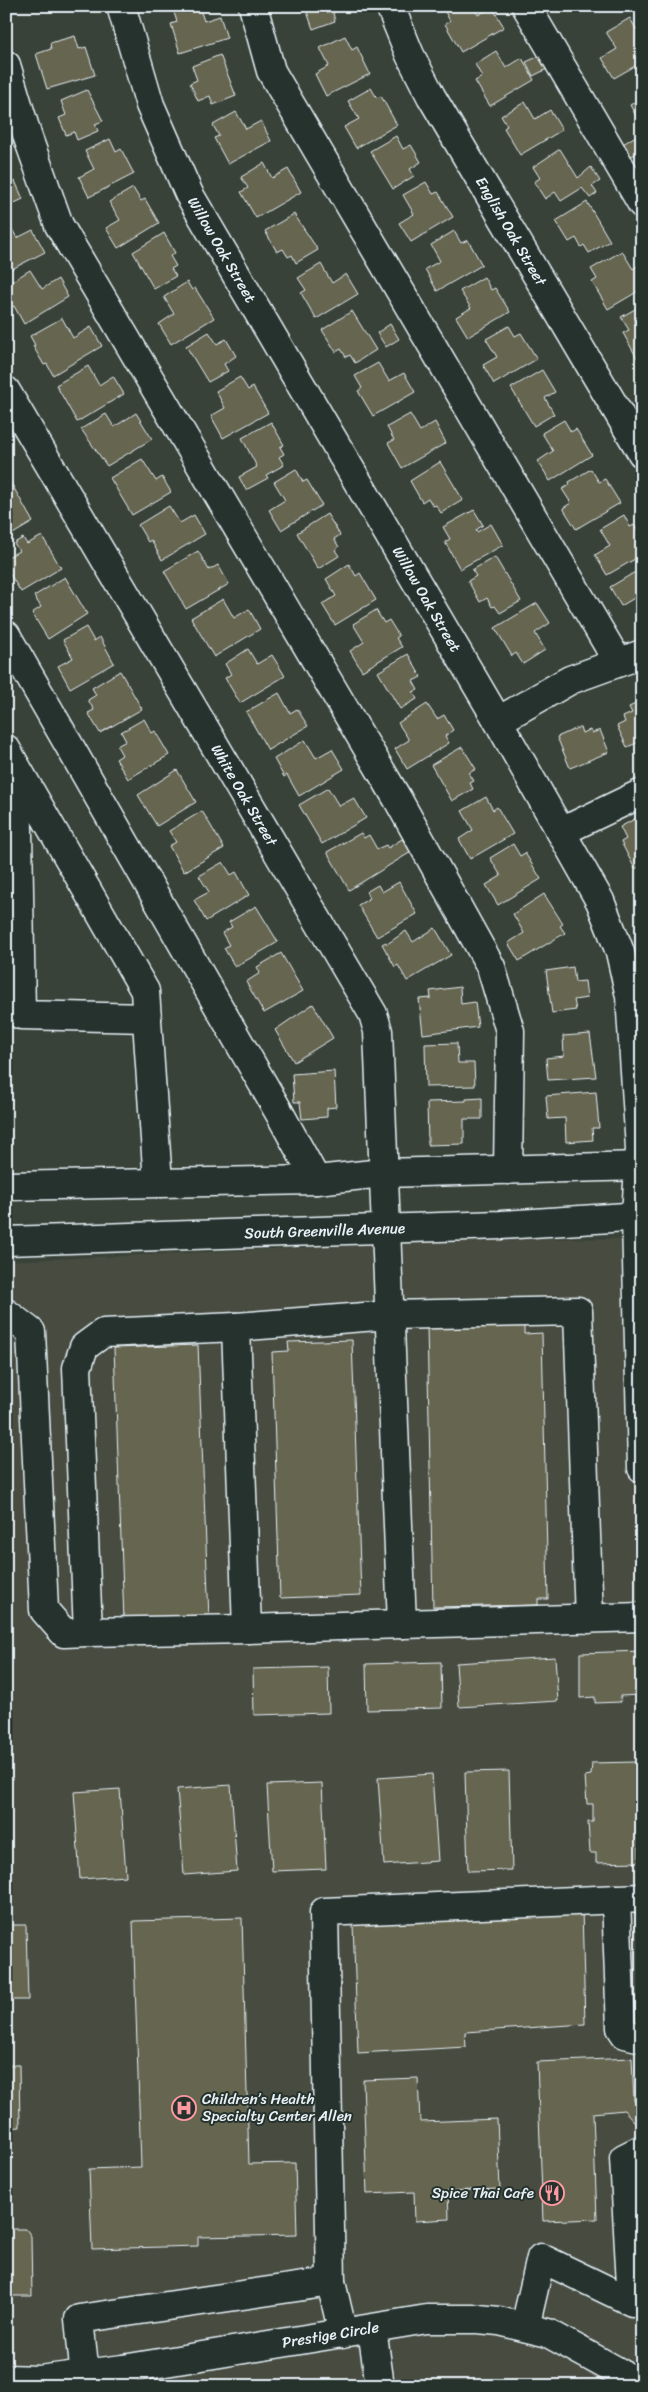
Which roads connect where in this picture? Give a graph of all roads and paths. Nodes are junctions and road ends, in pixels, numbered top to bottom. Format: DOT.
graph roads {
  1 [pos="120,6"];
  2 [pos="253,6"];
  3 [pos="390,6"];
  4 [pos="526,6"];
  5 [pos="6,65"];
  6 [pos="642,204"];
  7 [pos="6,391"];
  8 [pos="642,453"];
  9 [pos="6,635"];
  10 [pos="630,658"];
  11 [pos="498,721"];
  12 [pos="12,759"];
  13 [pos="642,793"];
  14 [pos="561,832"];
  15 [pos="12,860"];
  16 [pos="147,1018"];
  17 [pos="640,1166"];
  18 [pos="508,1170"];
  19 [pos="383,1173"];
  20 [pos="316,1180"];
  21 [pos="158,1183"];
  22 [pos="6,1186"];
  23 [pos="639,1216"];
  24 [pos="387,1228"];
  25 [pos="6,1241"];
  26 [pos="6,1313"];
  27 [pos="390,1315"];
  28 [pos="236,1326"];
  29 [pos="642,1468"];
  30 [pos="642,1617"];
  31 [pos="589,1619"];
  32 [pos="402,1624"];
  33 [pos="247,1630"];
  34 [pos="88,1632"];
  35 [pos="629,1898"];
  36 [pos="642,2038"];
  37 [pos="642,2149"];
  38 [pos="331,2282"];
  39 [pos="525,2327"];
  40 [pos="372,2329"];
  41 [pos="343,2334"];
  42 [pos="6,2379"];
  43 [pos="85,2380"];
  44 [pos="642,2385"];
  45 [pos="380,2386"];
  1 -- 11 [label="street, Willow Oak Street"];
  2 -- 10 [label="street"];
  3 -- 8 [label="street, English Oak Street"];
  4 -- 6 [label="street"];
  5 -- 18 [label="street"];
  7 -- 19 [label="street, White Oak Street"];
  9 -- 20 [label="street"];
  10 -- 11 [label="street"];
  11 -- 14 [label="street, Willow Oak Street"];
  12 -- 15 [label="street"];
  12 -- 16 [label="street"];
  13 -- 14 [label="street"];
  14 -- 17 [label="street, Willow Oak Street"];
  15 -- 16 [label="street"];
  16 -- 21 [label="street"];
  17 -- 18 [label="street"];
  17 -- 23 [label="street, Willow Oak Street"];
  18 -- 19 [label="street"];
  19 -- 20 [label="street"];
  19 -- 24 [label="street, White Oak Street"];
  20 -- 21 [label="street"];
  21 -- 22 [label="street"];
  23 -- 24 [label="street, South Greenville Avenue"];
  23 -- 29 [label="street, Willow Oak Street"];
  24 -- 25 [label="street, South Greenville Avenue"];
  24 -- 27 [label="street, White Oak Street"];
  26 -- 34 [label="street"];
  27 -- 28 [label="street"];
  27 -- 31 [label="street"];
  27 -- 32 [label="street, White Oak Street"];
  28 -- 33 [label="street"];
  28 -- 34 [label="street"];
  30 -- 31 [label="street"];
  31 -- 32 [label="street"];
  32 -- 33 [label="street"];
  33 -- 34 [label="street"];
  35 -- 36 [label="street"];
  35 -- 38 [label="street"];
  37 -- 39 [label="street"];
  38 -- 41 [label="street"];
  38 -- 43 [label="street"];
  39 -- 40 [label="street, Prestige Circle"];
  39 -- 44 [label="street, Prestige Circle"];
  40 -- 41 [label="street, Prestige Circle"];
  40 -- 45 [label="street"];
  41 -- 43 [label="street, Prestige Circle"];
  42 -- 43 [label="street, Prestige Circle"];
}
